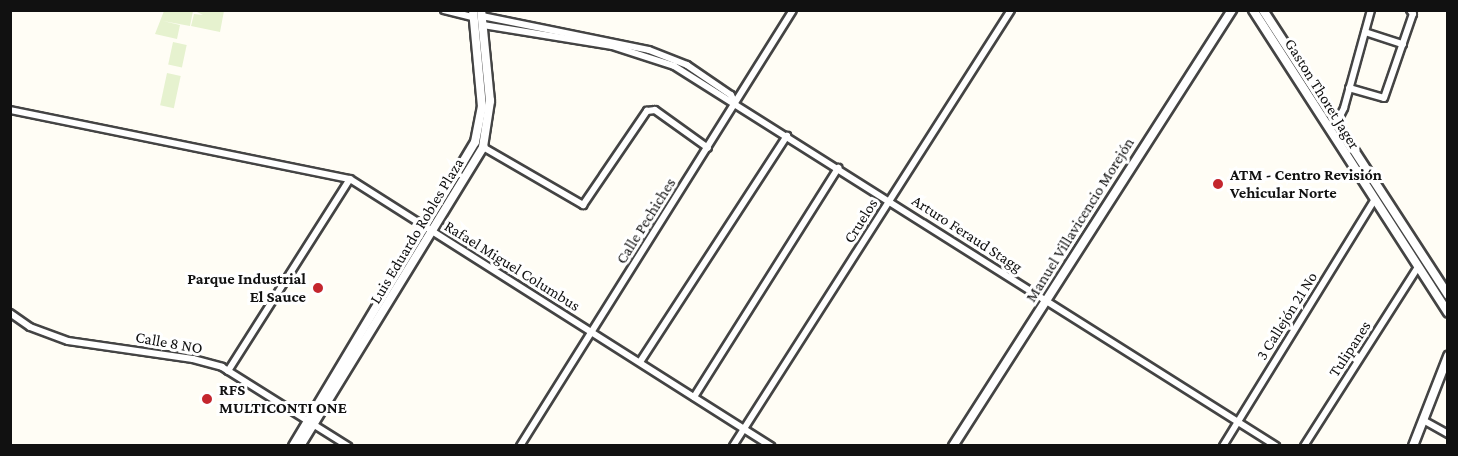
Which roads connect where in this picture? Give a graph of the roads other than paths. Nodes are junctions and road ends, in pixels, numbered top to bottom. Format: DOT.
graph roads {
  1 [pos="444,10"];
  2 [pos="793,10"];
  3 [pos="1011,10"];
  4 [pos="1232,10"];
  5 [pos="1253,10"];
  6 [pos="1263,10"];
  7 [pos="1371,10"];
  8 [pos="1410,10"];
  9 [pos="478,16"];
  10 [pos="1365,32"];
  11 [pos="1403,44"];
  12 [pos="1349,88"];
  13 [pos="735,103"];
  14 [pos="10,110"];
  15 [pos="1336,124"];
  16 [pos="787,136"];
  17 [pos="483,147"];
  18 [pos="708,148"];
  19 [pos="838,168"];
  20 [pos="350,179"];
  21 [pos="890,200"];
  22 [pos="1374,201"];
  23 [pos="430,230"];
  24 [pos="1418,267"];
  25 [pos="1448,295"];
  26 [pos="1045,300"];
  27 [pos="10,313"];
  28 [pos="1448,313"];
  29 [pos="592,332"];
  30 [pos="1448,356"];
  31 [pos="640,362"];
  32 [pos="228,371"];
  33 [pos="694,397"];
  34 [pos="1424,420"];
  35 [pos="1238,421"];
  36 [pos="311,423"];
  37 [pos="744,429"];
  38 [pos="1448,434"];
  39 [pos="293,446"];
  40 [pos="300,446"];
  41 [pos="348,446"];
  42 [pos="520,446"];
  43 [pos="733,446"];
  44 [pos="771,446"];
  45 [pos="953,446"];
  46 [pos="1223,446"];
  47 [pos="1276,446"];
  48 [pos="1304,446"];
  49 [pos="1413,446"];
  1 -- 9 [label="street, Arturo Feraud Stagg"];
  2 -- 13 [label="street, Calle Pechiches"];
  3 -- 21 [label="street, Cruelos"];
  4 -- 26 [label="street, Manuel Villavicencio Morejón"];
  5 -- 22 [label="street, Gaston Thoret Jager"];
  6 -- 15 [label="street, Gaston Thoret Jager"];
  7 -- 10 [label="street"];
  8 -- 11 [label="street"];
  9 -- 13 [label="street, Arturo Feraud Stagg"];
  9 -- 17 [label="street, Luis Eduardo Robles Plaza"];
  9 -- 23 [label="street, Luis Eduardo Robles Plaza"];
  10 -- 11 [label="street"];
  10 -- 12 [label="street"];
  11 -- 12 [label="street"];
  12 -- 15 [label="street"];
  13 -- 16 [label="street, Arturo Feraud Stagg"];
  13 -- 18 [label="street, Calle Pechiches"];
  14 -- 20 [label="street, Rafael Miguel Columbus"];
  15 -- 25 [label="street, Gaston Thoret Jager"];
  16 -- 19 [label="street, Arturo Feraud Stagg"];
  16 -- 31 [label="street"];
  17 -- 18 [label="street"];
  17 -- 23 [label="street, Luis Eduardo Robles Plaza"];
  18 -- 29 [label="street, Calle Pechiches"];
  19 -- 21 [label="street, Arturo Feraud Stagg"];
  19 -- 33 [label="street"];
  20 -- 23 [label="street, Rafael Miguel Columbus"];
  20 -- 32 [label="street"];
  21 -- 26 [label="street, Arturo Feraud Stagg"];
  21 -- 37 [label="street, Cruelos"];
  22 -- 24 [label="street, Gaston Thoret Jager"];
  22 -- 35 [label="street, 3 Callejón 21 No"];
  23 -- 29 [label="street, Rafael Miguel Columbus"];
  23 -- 36 [label="street, Luis Eduardo Robles Plaza"];
  24 -- 28 [label="street, Gaston Thoret Jager"];
  24 -- 48 [label="street, Tulipanes"];
  26 -- 35 [label="street, Arturo Feraud Stagg"];
  26 -- 45 [label="street, Manuel Villavicencio Morejón"];
  27 -- 32 [label="street, Calle 8 NO"];
  29 -- 31 [label="street, Rafael Miguel Columbus"];
  29 -- 42 [label="street, Calle Pechiches"];
  30 -- 34 [label="street"];
  31 -- 33 [label="street, Rafael Miguel Columbus"];
  32 -- 36 [label="street, Calle 8 NO"];
  33 -- 37 [label="street, Rafael Miguel Columbus"];
  34 -- 38 [label="street"];
  34 -- 49 [label="street"];
  35 -- 46 [label="street, 3 Callejón 21 No"];
  35 -- 47 [label="street, Arturo Feraud Stagg"];
  36 -- 39 [label="street, Luis Eduardo Robles Plaza"];
  36 -- 40 [label="street, Luis Eduardo Robles Plaza"];
  36 -- 41 [label="street, Calle 8 NO"];
  37 -- 43 [label="street, Cruelos"];
  37 -- 44 [label="street, Rafael Miguel Columbus"];
}
